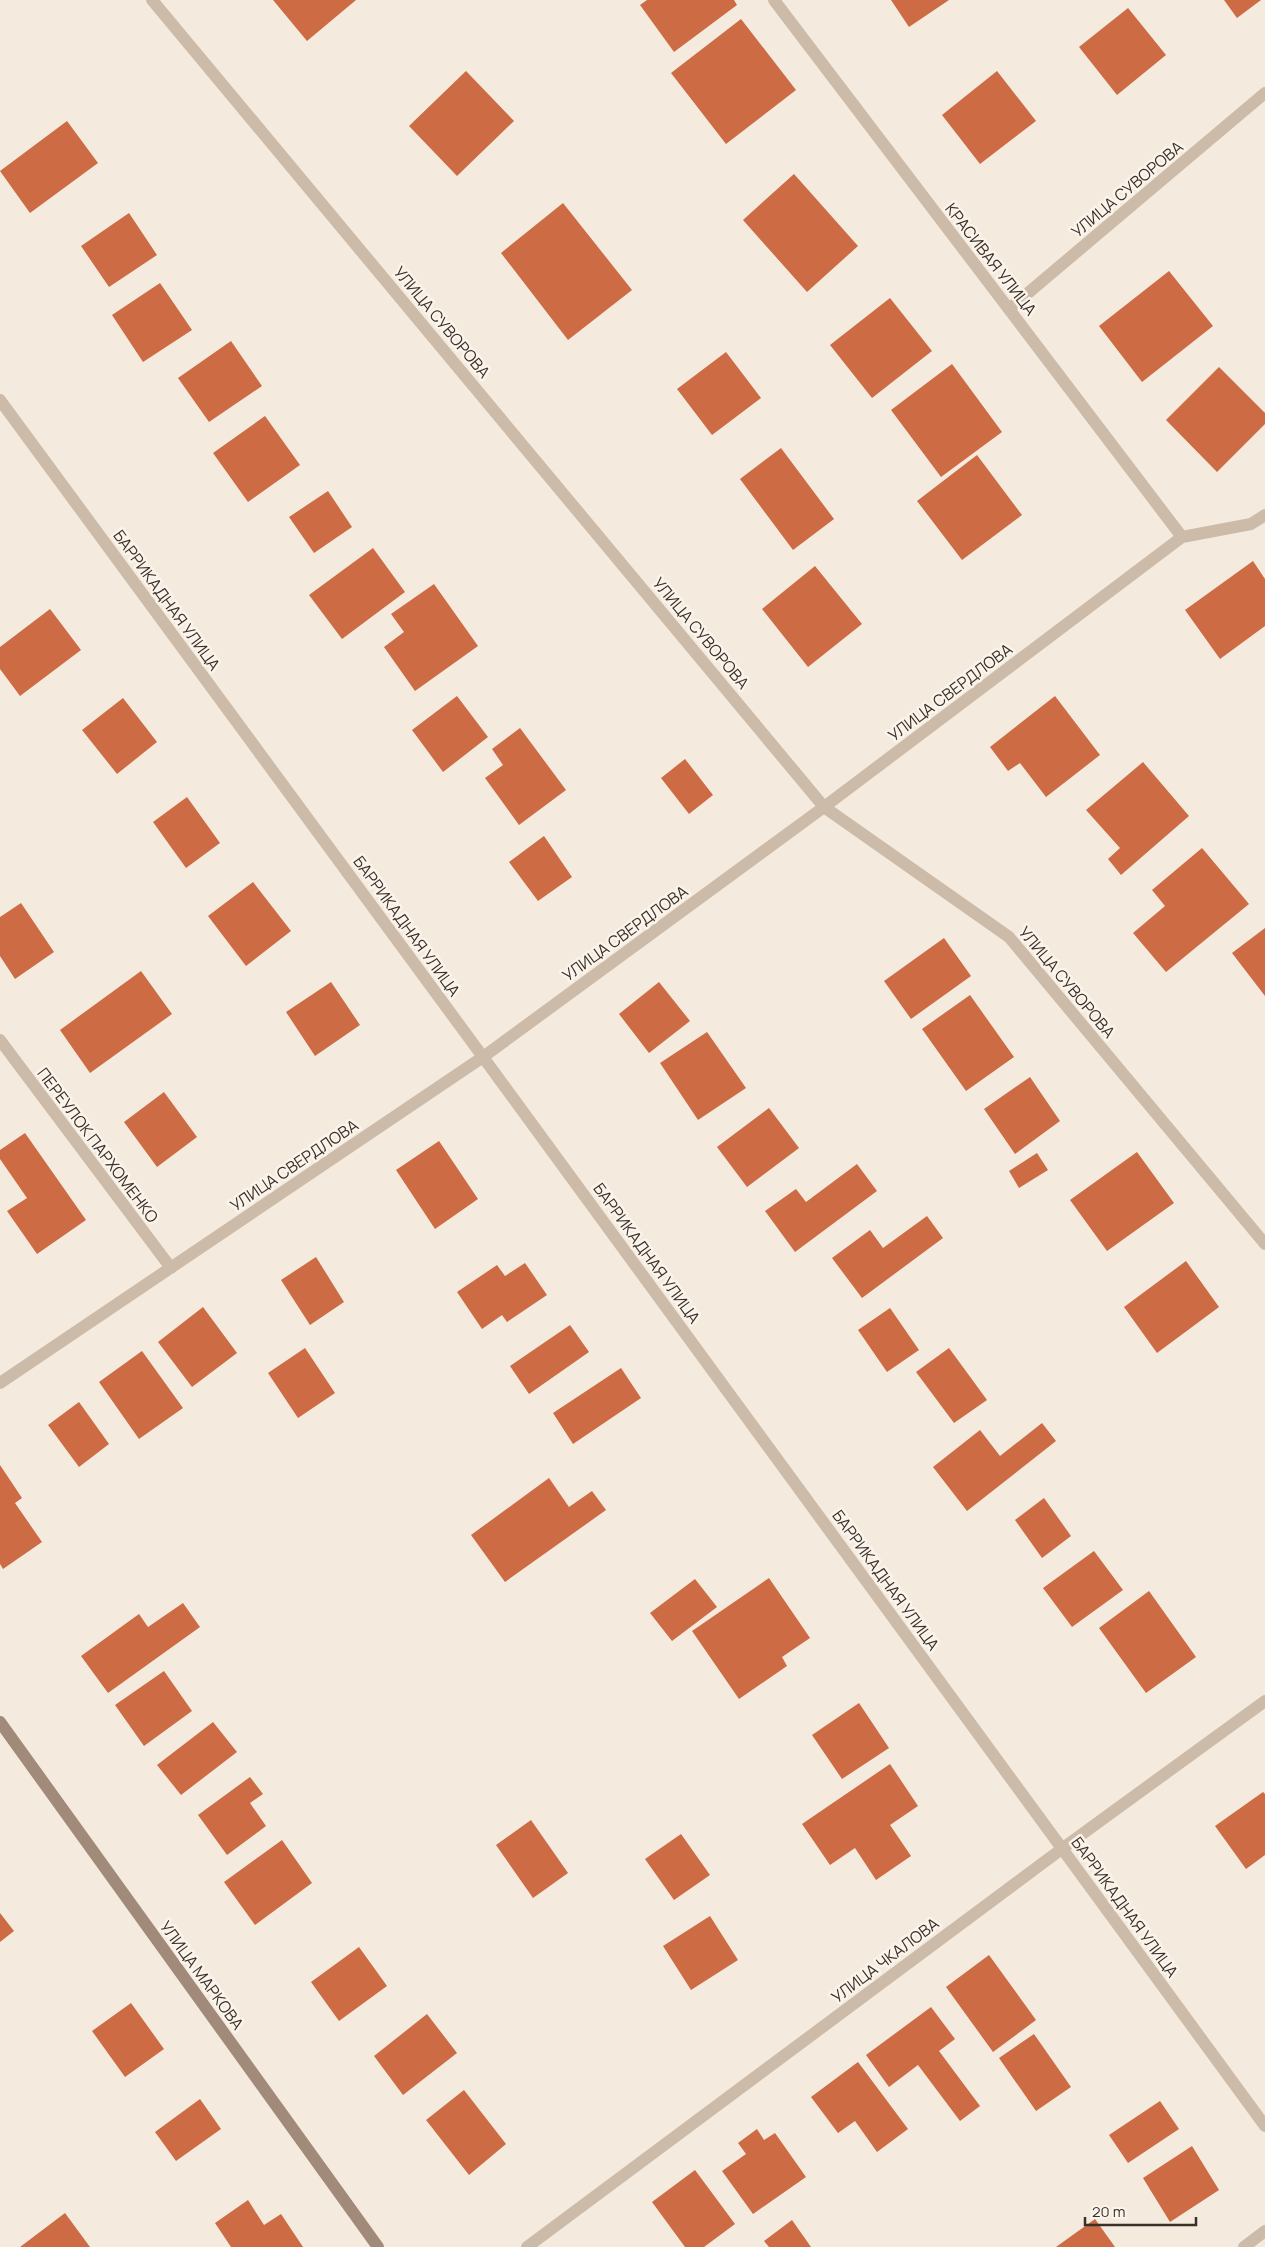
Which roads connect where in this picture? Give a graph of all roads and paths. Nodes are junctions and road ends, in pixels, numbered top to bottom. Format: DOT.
graph roads {
  1 [pos="152,0"];
  2 [pos="774,0"];
  3 [pos="1265,93"];
  4 [pos="1009,309"];
  5 [pos="0,400"];
  6 [pos="1265,515"];
  7 [pos="1182,537"];
  8 [pos="824,807"];
  9 [pos="0,1040"];
  10 [pos="483,1057"];
  11 [pos="1265,1244"];
  12 [pos="171,1268"];
  13 [pos="0,1384"];
  14 [pos="1265,1701"];
  15 [pos="0,1722"];
  16 [pos="1063,1848"];
  17 [pos="1265,2126"];
  18 [pos="1265,2231"];
  19 [pos="378,2247"];
  20 [pos="527,2247"];
  21 [pos="1244,2247"];
  1 -- 8 [label="street, УЛИЦА СУВОРОВА"];
  2 -- 4 [label="street, КРАСИВАЯ УЛИЦА"];
  3 -- 4 [label="street, УЛИЦА СУВОРОВА"];
  4 -- 7 [label="street, КРАСИВАЯ УЛИЦА"];
  5 -- 10 [label="street, БАРРИКАДНАЯ УЛИЦА"];
  6 -- 7 [label="street, УЛИЦА СВЕРДЛОВА"];
  7 -- 8 [label="street, УЛИЦА СВЕРДЛОВА"];
  8 -- 10 [label="street, УЛИЦА СВЕРДЛОВА"];
  8 -- 11 [label="street, УЛИЦА СУВОРОВА"];
  9 -- 12 [label="street, ПЕРЕУЛОК ПАРХОМЕНКО"];
  10 -- 12 [label="street, УЛИЦА СВЕРДЛОВА"];
  10 -- 16 [label="street, БАРРИКАДНАЯ УЛИЦА"];
  12 -- 13 [label="street, УЛИЦА СВЕРДЛОВА"];
  14 -- 16 [label="street, УЛИЦА ЧКАЛОВА"];
  15 -- 19 [label="street, УЛИЦА МАРКОВА"];
  16 -- 17 [label="street, БАРРИКАДНАЯ УЛИЦА"];
  16 -- 20 [label="street, УЛИЦА ЧКАЛОВА"];
  18 -- 21 [label="street"];
}
